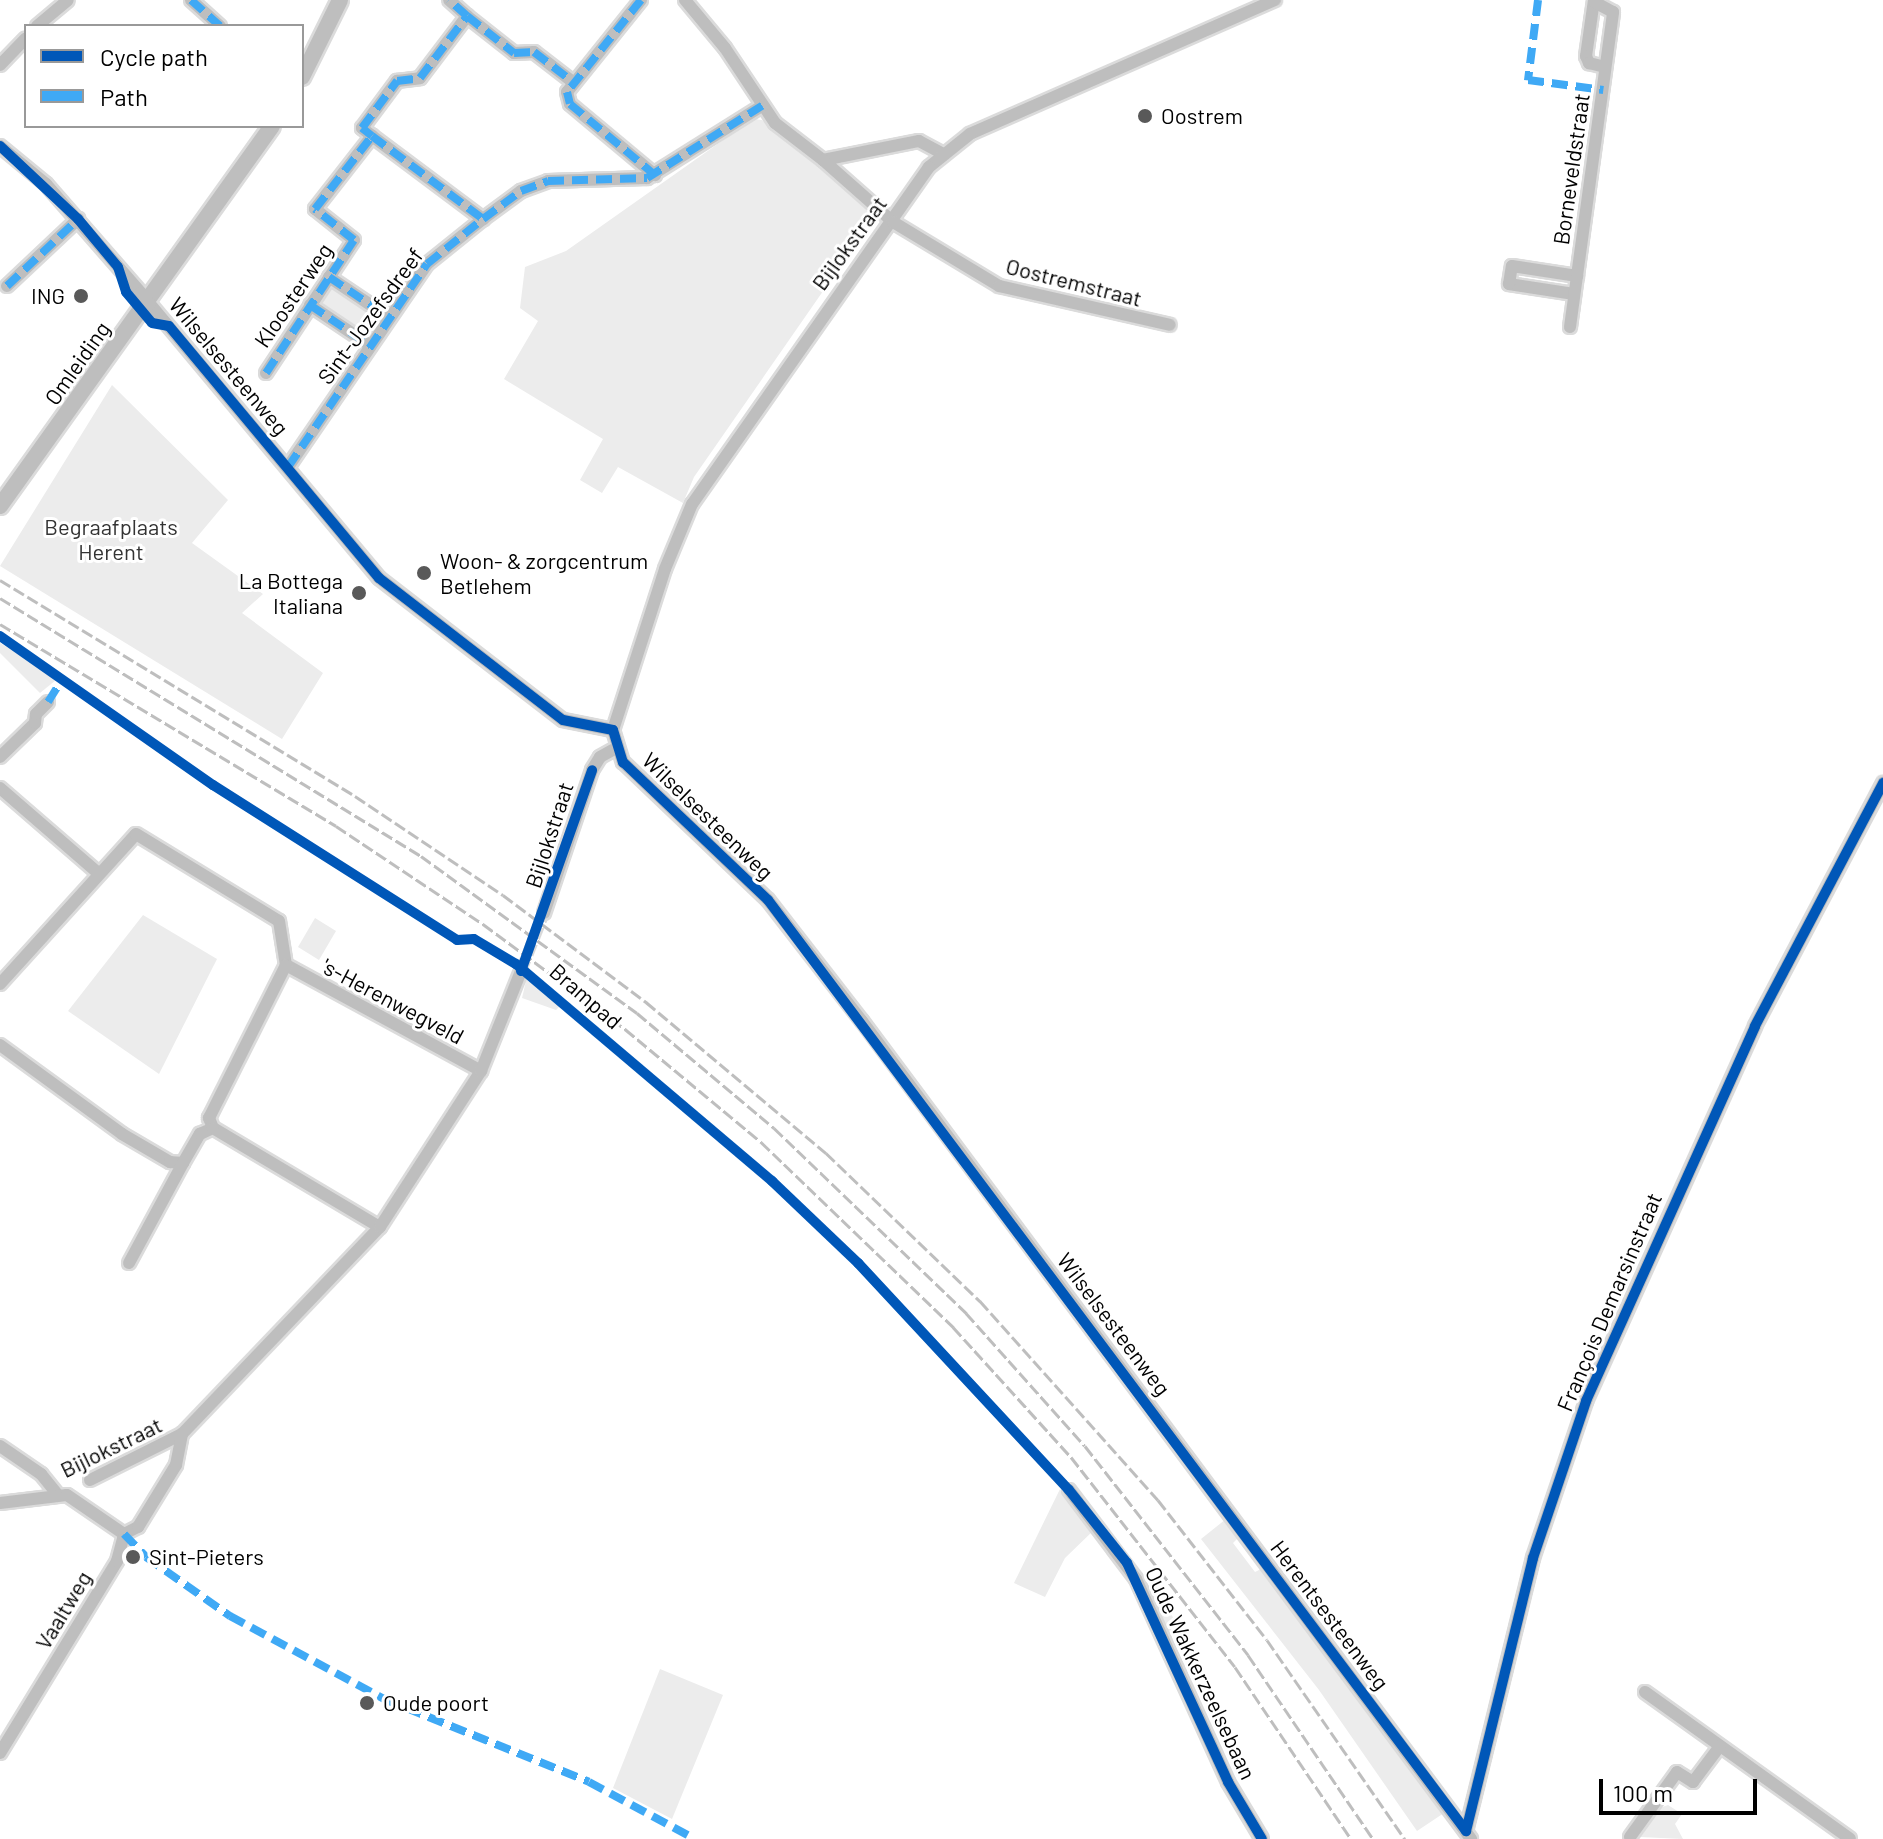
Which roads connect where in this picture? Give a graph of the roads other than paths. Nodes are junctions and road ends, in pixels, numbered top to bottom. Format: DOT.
graph roads {
  1 [pos="68,0"];
  2 [pos="191,0"];
  3 [pos="330,0"];
  4 [pos="340,0"];
  5 [pos="449,0"];
  6 [pos="641,0"];
  7 [pos="685,0"];
  8 [pos="1275,0"];
  9 [pos="1594,1"];
  10 [pos="467,16"];
  11 [pos="39,24"];
  12 [pos="218,24"];
  13 [pos="24,40"];
  14 [pos="304,56"];
  15 [pos="0,65"];
  16 [pos="1605,67"];
  17 [pos="304,73"];
  18 [pos="573,82"];
  19 [pos="762,106"];
  20 [pos="263,128"];
  21 [pos="271,128"];
  22 [pos="372,136"];
  23 [pos="0,146"];
  24 [pos="942,153"];
  25 [pos="823,160"];
  26 [pos="655,175"];
  27 [pos="78,219"];
  28 [pos="483,219"];
  29 [pos="890,220"];
  30 [pos="1577,276"];
  31 [pos="329,277"];
  32 [pos="7,286"];
  33 [pos="1574,294"];
  34 [pos="310,305"];
  35 [pos="390,318"];
  36 [pos="1170,325"];
  37 [pos="1570,327"];
  38 [pos="371,346"];
  39 [pos="266,373"];
  40 [pos="288,467"];
  41 [pos="0,494"];
  42 [pos="0,506"];
  43 [pos="48,702"];
  44 [pos="613,730"];
  45 [pos="616,748"];
  46 [pos="0,757"];
  47 [pos="1883,783"];
  48 [pos="0,788"];
  49 [pos="98,873"];
  50 [pos="544,913"];
  51 [pos="286,965"];
  52 [pos="521,971"];
  53 [pos="0,984"];
  54 [pos="0,1045"];
  55 [pos="481,1071"];
  56 [pos="213,1128"];
  57 [pos="183,1163"];
  58 [pos="380,1227"];
  59 [pos="129,1263"];
  60 [pos="1156,1414"];
  61 [pos="182,1434"];
  62 [pos="0,1446"];
  63 [pos="90,1480"];
  64 [pos="1069,1490"];
  65 [pos="159,1492"];
  66 [pos="57,1494"];
  67 [pos="0,1503"];
  68 [pos="124,1534"];
  69 [pos="1645,1692"];
  70 [pos="1720,1746"];
  71 [pos="0,1753"];
  72 [pos="1468,1835"];
  73 [pos="1631,1838"];
  74 [pos="1262,1839"];
  75 [pos="1850,1839"];
  1 -- 11 [label="street"];
  2 -- 12 [label="street"];
  3 -- 14 [label="main road"];
  4 -- 17 [label="main road"];
  5 -- 10 [label="street"];
  6 -- 18 [label="street"];
  7 -- 19 [label="street, Oostremstraat"];
  8 -- 24 [label="street, Bijlokstraat"];
  9 -- 16 [label="street, Borneveldstraat"];
  9 -- 16 [label="street, Borneveldstraat"];
  10 -- 18 [label="street"];
  10 -- 22 [label="street, Kloosterweg"];
  13 -- 15 [label="street"];
  16 -- 30 [label="street, Borneveldstraat"];
  18 -- 26 [label="street"];
  19 -- 25 [label="street, Oostremstraat"];
  19 -- 26 [label="street, Sint-Jozefsdreef"];
  20 -- 41 [label="main road, Omleiding"];
  21 -- 42 [label="main road, Omleiding"];
  22 -- 28 [label="street"];
  22 -- 31 [label="street, Kloosterweg"];
  23 -- 27 [label="street, Wilselsesteenweg"];
  24 -- 25 [label="street"];
  24 -- 29 [label="street, Bijlokstraat"];
  25 -- 29 [label="street, Oostremstraat"];
  26 -- 28 [label="street, Sint-Jozefsdreef"];
  27 -- 32 [label="street"];
  27 -- 40 [label="street, Wilselsesteenweg, bridge"];
  28 -- 35 [label="street, Sint-Jozefsdreef"];
  29 -- 36 [label="street, Oostremstraat"];
  29 -- 44 [label="street, Bijlokstraat"];
  30 -- 33 [label="street, Borneveldstraat"];
  30 -- 33 [label="street, Borneveldstraat"];
  31 -- 34 [label="street, Kloosterweg"];
  31 -- 35 [label="street"];
  33 -- 37 [label="street, Borneveldstraat"];
  34 -- 38 [label="street"];
  34 -- 39 [label="street, Kloosterweg"];
  35 -- 38 [label="street, Sint-Jozefsdreef"];
  38 -- 40 [label="street, Sint-Jozefsdreef"];
  40 -- 44 [label="street, Wilselsesteenweg"];
  43 -- 46 [label="street"];
  44 -- 45 [label="street, Wilselsesteenweg"];
  45 -- 50 [label="street, Bijlokstraat"];
  45 -- 60 [label="street, Wilselsesteenweg"];
  47 -- 72 [label="street, François Demarsinstraat"];
  48 -- 49 [label="street"];
  49 -- 51 [label="street"];
  49 -- 53 [label="street"];
  51 -- 55 [label="street, 's-Herenwegveld"];
  51 -- 56 [label="street"];
  52 -- 55 [label="street, Bijlokstraat"];
  54 -- 57 [label="street"];
  55 -- 58 [label="street, Bijlokstraat"];
  56 -- 57 [label="street"];
  56 -- 58 [label="street"];
  57 -- 59 [label="street"];
  58 -- 61 [label="street, Bijlokstraat"];
  60 -- 72 [label="street, Herentsesteenweg"];
  61 -- 63 [label="street, Bijlokstraat"];
  61 -- 65 [label="street, Bijlokstraat"];
  62 -- 66 [label="street"];
  64 -- 74 [label="street, Oude Wakkerzeelsebaan"];
  65 -- 68 [label="street, Vaaltweg"];
  66 -- 67 [label="street, Bijlokstraat"];
  66 -- 68 [label="street, Bijlokstraat"];
  68 -- 71 [label="street, Vaaltweg"];
  69 -- 70 [label="street"];
  70 -- 73 [label="street"];
  70 -- 75 [label="street"];
}
